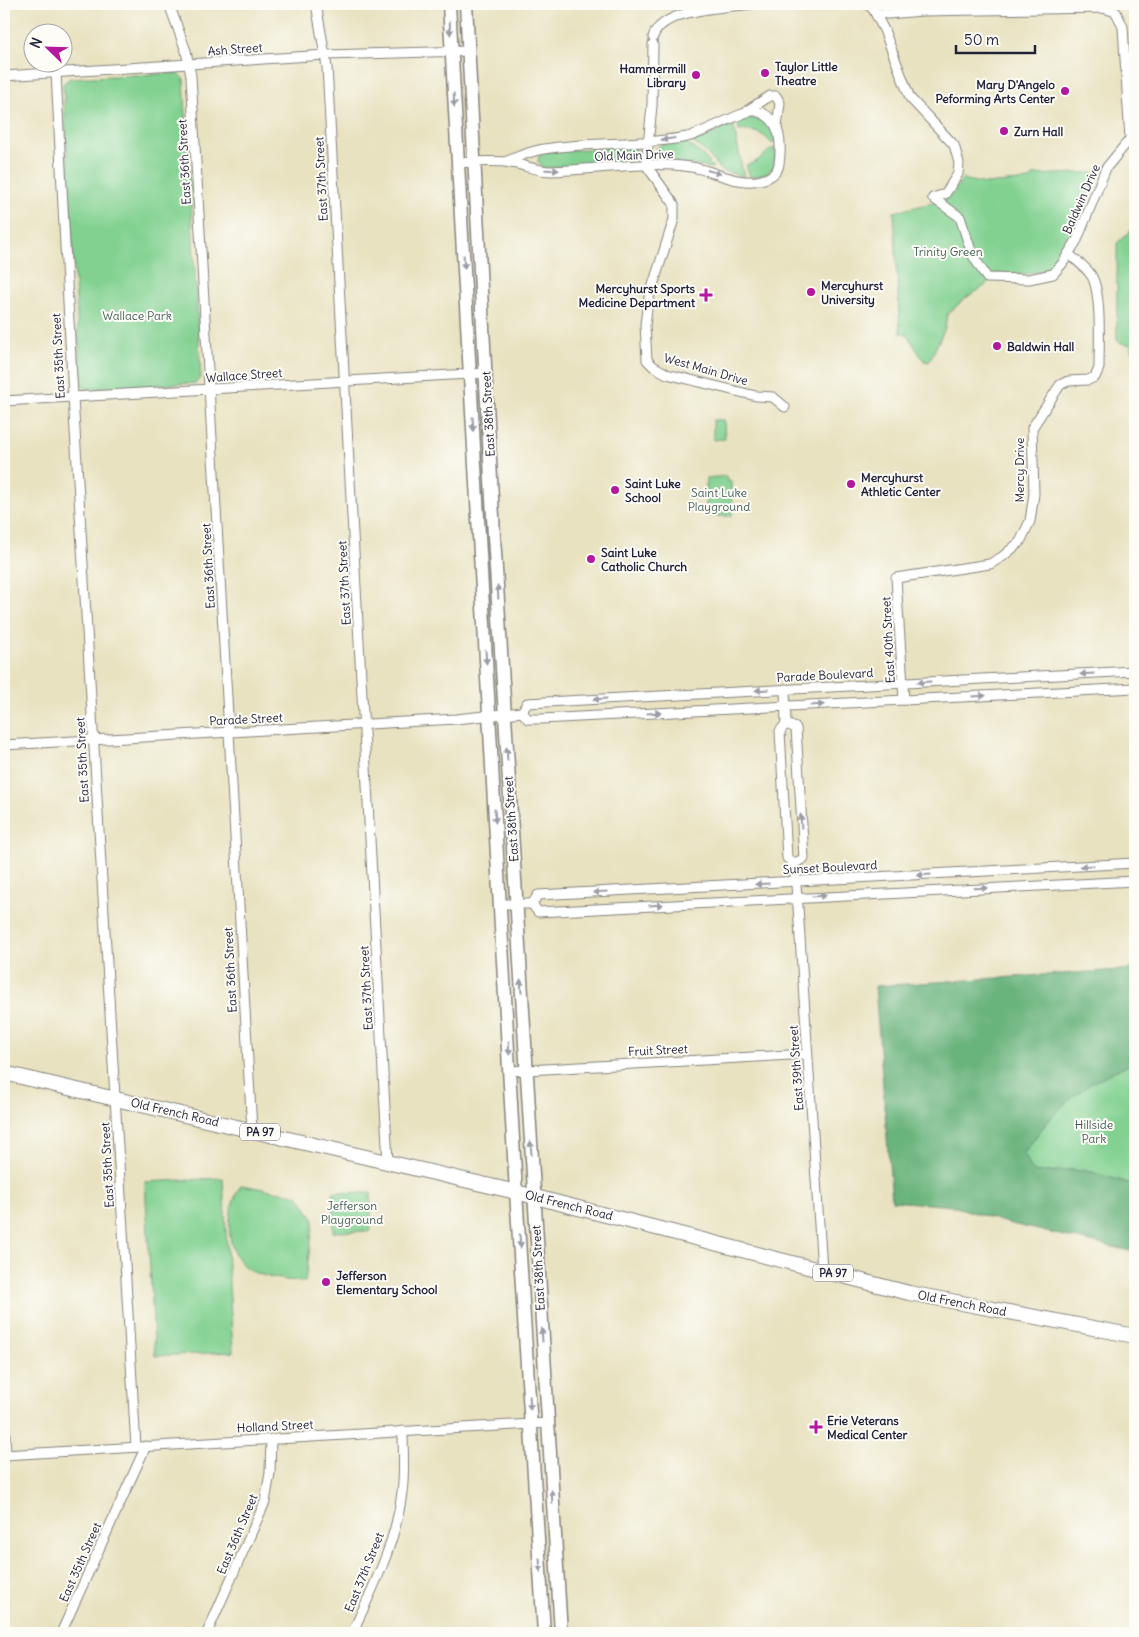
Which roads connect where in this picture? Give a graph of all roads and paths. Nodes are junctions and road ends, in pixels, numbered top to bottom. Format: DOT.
graph roads {
  1 [pos="169,4"];
  2 [pos="316,4"];
  3 [pos="449,4"];
  4 [pos="466,4"];
  5 [pos="751,4"];
  6 [pos="870,6"];
  7 [pos="1103,6"];
  8 [pos="452,51"];
  9 [pos="467,51"];
  10 [pos="326,55"];
  11 [pos="190,64"];
  12 [pos="56,73"];
  13 [pos="4,76"];
  14 [pos="748,110"];
  15 [pos="777,127"];
  16 [pos="647,141"];
  17 [pos="474,162"];
  18 [pos="504,162"];
  19 [pos="458,163"];
  20 [pos="646,165"];
  21 [pos="1068,254"];
  22 [pos="486,373"];
  23 [pos="470,374"];
  24 [pos="345,381"];
  25 [pos="210,390"];
  26 [pos="73,398"];
  27 [pos="4,401"];
  28 [pos="785,407"];
  29 [pos="896,578"];
  30 [pos="1135,671"];
  31 [pos="902,683"];
  32 [pos="1135,688"];
  33 [pos="785,689"];
  34 [pos="904,700"];
  35 [pos="786,707"];
  36 [pos="522,712"];
  37 [pos="505,713"];
  38 [pos="490,715"];
  39 [pos="364,724"];
  40 [pos="786,724"];
  41 [pos="229,732"];
  42 [pos="94,740"];
  43 [pos="4,745"];
  44 [pos="1135,863"];
  45 [pos="794,864"];
  46 [pos="1135,880"];
  47 [pos="795,882"];
  48 [pos="797,898"];
  49 [pos="501,904"];
  50 [pos="516,904"];
  51 [pos="532,904"];
  52 [pos="807,1054"];
  53 [pos="510,1071"];
  54 [pos="526,1071"];
  55 [pos="4,1073"];
  56 [pos="115,1098"];
  57 [pos="252,1130"];
  58 [pos="388,1162"];
  59 [pos="516,1192"];
  60 [pos="534,1197"];
  61 [pos="822,1270"];
  62 [pos="1135,1336"];
  63 [pos="4,1414"];
  64 [pos="548,1423"];
  65 [pos="532,1424"];
  66 [pos="403,1431"];
  67 [pos="271,1439"];
  68 [pos="146,1446"];
  69 [pos="136,1447"];
  70 [pos="5,1456"];
  71 [pos="61,1633"];
  72 [pos="207,1633"];
  73 [pos="352,1633"];
  74 [pos="544,1633"];
  75 [pos="561,1633"];
  1 -- 11 [label="street, East 36th Street"];
  2 -- 10 [label="street, East 37th Street"];
  3 -- 8 [label="main road, East 38th Street, one-way"];
  4 -- 9 [label="main road, East 38th Street"];
  5 -- 16 [label="street"];
  6 -- 7 [label="street"];
  6 -- 21 [label="street, Baldwin Drive"];
  7 -- 21 [label="street, Baldwin Drive"];
  8 -- 9 [label="street, Ash Street"];
  8 -- 10 [label="street, Ash Street"];
  8 -- 19 [label="main road, East 38th Street, one-way"];
  9 -- 17 [label="main road, East 38th Street"];
  10 -- 11 [label="street, Ash Street"];
  10 -- 24 [label="street, East 37th Street"];
  11 -- 12 [label="street, Ash Street"];
  11 -- 25 [label="street, East 36th Street"];
  12 -- 13 [label="street, Ash Street"];
  12 -- 26 [label="street, East 35th Street"];
  14 -- 15 [label="street"];
  14 -- 15 [label="street, Old Main Drive"];
  14 -- 16 [label="street, Old Main Drive, one-way"];
  20 -- 15 [label="street, Old Main Drive, one-way"];
  16 -- 18 [label="street, Old Main Drive"];
  16 -- 20 [label="street"];
  17 -- 18 [label="street, Old Main Drive"];
  17 -- 19 [label="street, Old Main Drive"];
  17 -- 22 [label="main road, East 38th Street"];
  18 -- 20 [label="street, Old Main Drive, one-way"];
  19 -- 23 [label="main road, East 38th Street, one-way"];
  20 -- 28 [label="street, West Main Drive"];
  21 -- 29 [label="street, Mercy Drive"];
  22 -- 23 [label="street, Wallace Street"];
  37 -- 22 [label="main road, East 38th Street, one-way"];
  23 -- 24 [label="street, Wallace Street"];
  23 -- 38 [label="main road, East 38th Street, one-way"];
  24 -- 25 [label="street, Wallace Street"];
  24 -- 39 [label="street, East 37th Street"];
  25 -- 26 [label="street, Wallace Street"];
  25 -- 41 [label="street, East 36th Street"];
  26 -- 27 [label="street, Wallace Street"];
  26 -- 42 [label="street, East 35th Street"];
  29 -- 31 [label="street, East 40th Street"];
  30 -- 31 [label="street, Parade Boulevard, one-way"];
  31 -- 33 [label="street, Parade Boulevard"];
  31 -- 34 [label="street, East 40th Street"];
  34 -- 32 [label="street, Parade Boulevard, one-way"];
  33 -- 35 [label="street, East 39th Street"];
  33 -- 36 [label="street, Parade Boulevard, one-way"];
  35 -- 34 [label="street, Parade Boulevard, one-way"];
  36 -- 35 [label="street, Parade Boulevard, one-way"];
  35 -- 40 [label="street, East 39th Street"];
  36 -- 37 [label="street, Parade Boulevard"];
  37 -- 38 [label="street, Parade Boulevard"];
  50 -- 37 [label="main road, East 38th Street, one-way"];
  38 -- 39 [label="street, Parade Street"];
  38 -- 49 [label="main road, East 38th Street, one-way"];
  39 -- 41 [label="street, Parade Street"];
  39 -- 58 [label="street, East 37th Street"];
  40 -- 45 [label="street, East 39th Street"];
  45 -- 40 [label="street, East 39th Street, one-way"];
  41 -- 42 [label="street, Parade Street"];
  41 -- 57 [label="street, East 36th Street"];
  42 -- 43 [label="street, Parade Street"];
  42 -- 56 [label="street, East 35th Street"];
  44 -- 47 [label="street, Sunset Boulevard, one-way"];
  45 -- 47 [label="street, East 39th Street"];
  48 -- 46 [label="street, Sunset Boulevard, one-way"];
  47 -- 48 [label="street, East 39th Street"];
  47 -- 51 [label="street, Sunset Boulevard, one-way"];
  51 -- 48 [label="street, Sunset Boulevard, one-way"];
  48 -- 52 [label="street, East 39th Street"];
  49 -- 50 [label="street, Sunset Boulevard"];
  49 -- 53 [label="main road, East 38th Street, one-way"];
  50 -- 51 [label="street, Sunset Boulevard"];
  54 -- 50 [label="main road, East 38th Street, one-way"];
  52 -- 54 [label="street, Fruit Street"];
  52 -- 61 [label="street, East 39th Street"];
  53 -- 54 [label="street, Fruit Street"];
  53 -- 59 [label="main road, East 38th Street"];
  60 -- 54 [label="main road, East 38th Street, one-way"];
  55 -- 56 [label="main road, Old French Road / PA 97"];
  56 -- 57 [label="main road, Old French Road / PA 97"];
  56 -- 69 [label="street, East 35th Street"];
  57 -- 58 [label="main road, Old French Road / PA 97"];
  58 -- 59 [label="main road, Old French Road / PA 97"];
  59 -- 60 [label="main road, Old French Road / PA 97"];
  59 -- 65 [label="main road, East 38th Street, one-way"];
  60 -- 61 [label="main road, Old French Road / PA 97"];
  64 -- 60 [label="main road, East 38th Street, one-way"];
  61 -- 62 [label="main road, Old French Road / PA 97"];
  63 -- 70 [label="street"];
  64 -- 65 [label="street, Holland Street"];
  75 -- 64 [label="main road, East 38th Street, one-way"];
  65 -- 66 [label="street, Holland Street"];
  65 -- 74 [label="main road, East 38th Street, one-way"];
  66 -- 67 [label="street, Holland Street"];
  66 -- 73 [label="street, East 37th Street"];
  67 -- 68 [label="street, Holland Street"];
  67 -- 72 [label="street, East 36th Street"];
  68 -- 69 [label="street, Holland Street"];
  68 -- 71 [label="street, East 35th Street"];
  69 -- 70 [label="street, Holland Street"];
}
